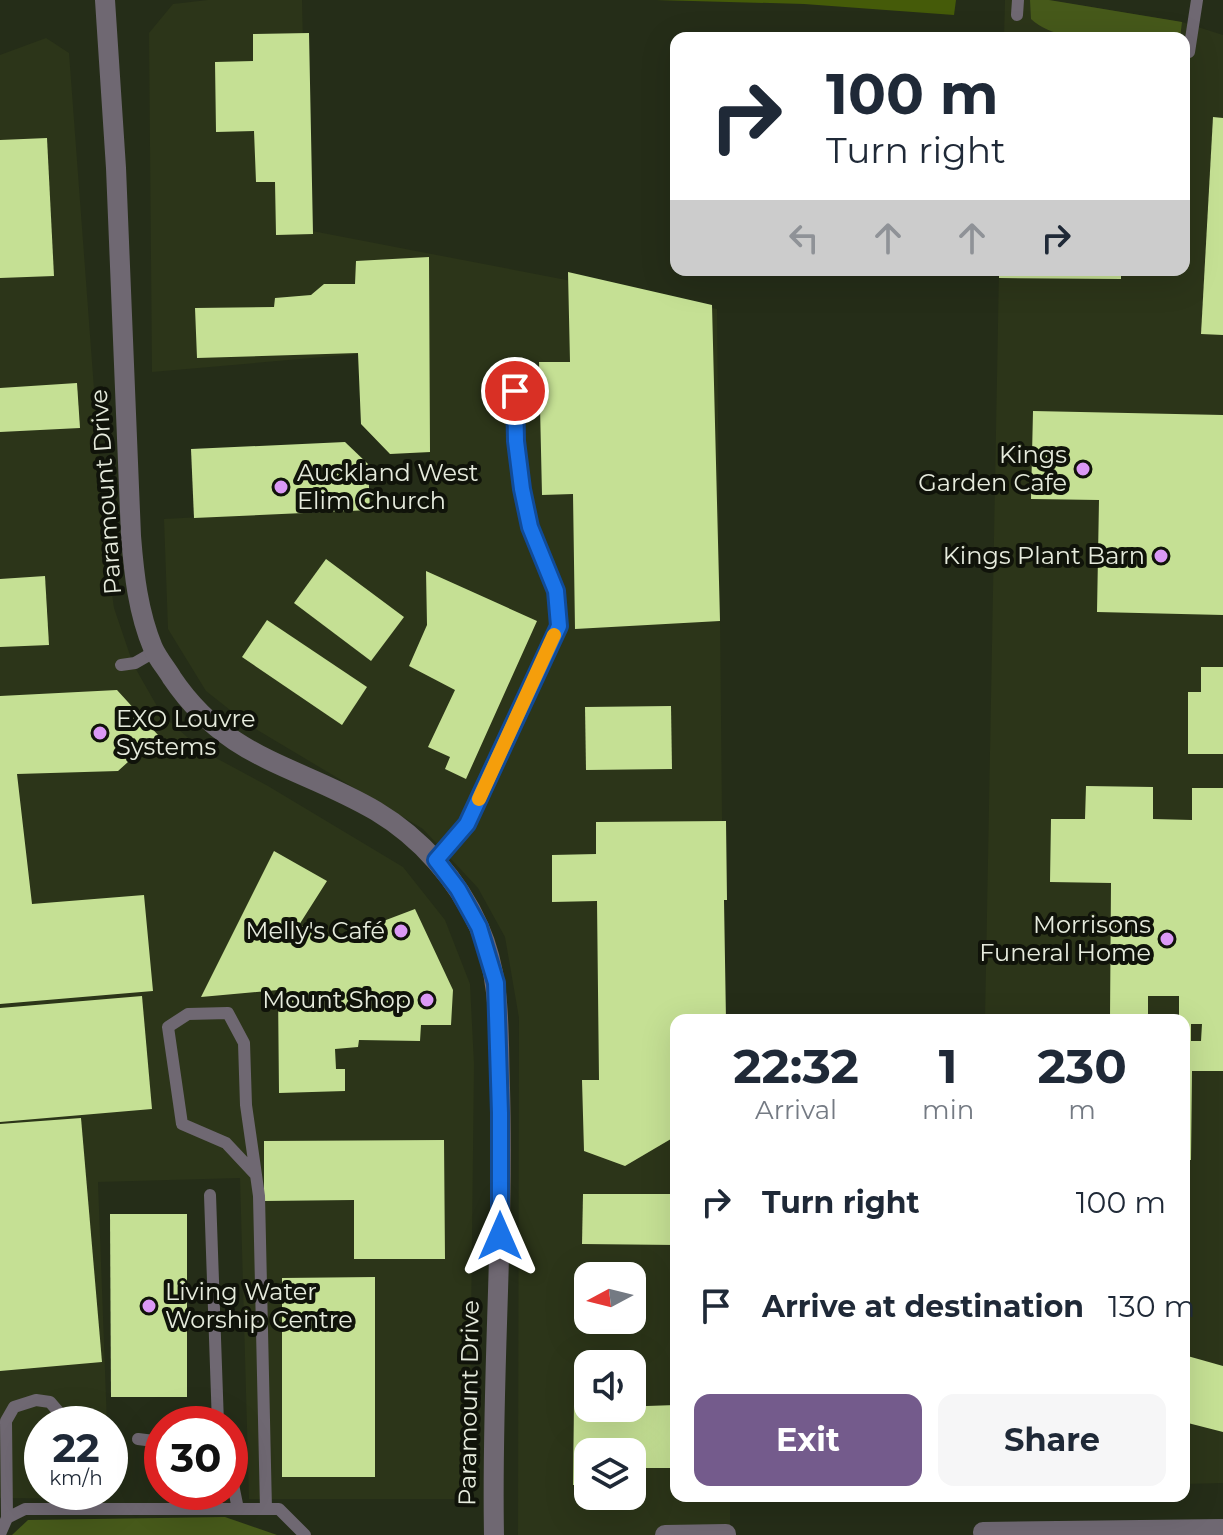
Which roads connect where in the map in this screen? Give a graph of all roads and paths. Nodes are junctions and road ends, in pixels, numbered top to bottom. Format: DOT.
graph roads {
  1 [pos="105,0"];
  2 [pos="1018,0"];
  3 [pos="1197,0"];
  4 [pos="1017,15"];
  5 [pos="1190,46"];
  6 [pos="515,391"];
  7 [pos="154,652"];
  8 [pos="121,665"];
  9 [pos="436,860"];
  10 [pos="255,1174"];
  11 [pos="210,1195"];
  12 [pos="53,1406"];
  13 [pos="217,1406"];
  14 [pos="138,1439"];
  15 [pos="144,1440"];
  16 [pos="248,1509"];
  17 [pos="266,1509"];
  18 [pos="24,1510"];
  19 [pos="7,1518"];
  20 [pos="1223,1529"];
  21 [pos="983,1532"];
  22 [pos="0,1534"];
  23 [pos="726,1534"];
  24 [pos="305,1535"];
  25 [pos="494,1535"];
  26 [pos="665,1535"];
  1 -- 7 [label="street, Paramount Drive"];
  2 -- 4 [label="lane"];
  3 -- 5 [label="lane"];
  6 -- 9 [label="lane"];
  7 -- 8 [label="lane"];
  7 -- 9 [label="street, Paramount Drive"];
  9 -- 25 [label="street, Paramount Drive"];
  10 -- 10 [label="lane"];
  10 -- 17 [label="lane"];
  11 -- 13 [label="lane"];
  12 -- 19 [label="lane"];
  14 -- 15 [label="lane"];
  16 -- 17 [label="lane"];
  17 -- 24 [label="lane"];
  18 -- 19 [label="lane"];
  19 -- 22 [label="lane"];
  20 -- 21 [label="street"];
  23 -- 26 [label="street"];
}
